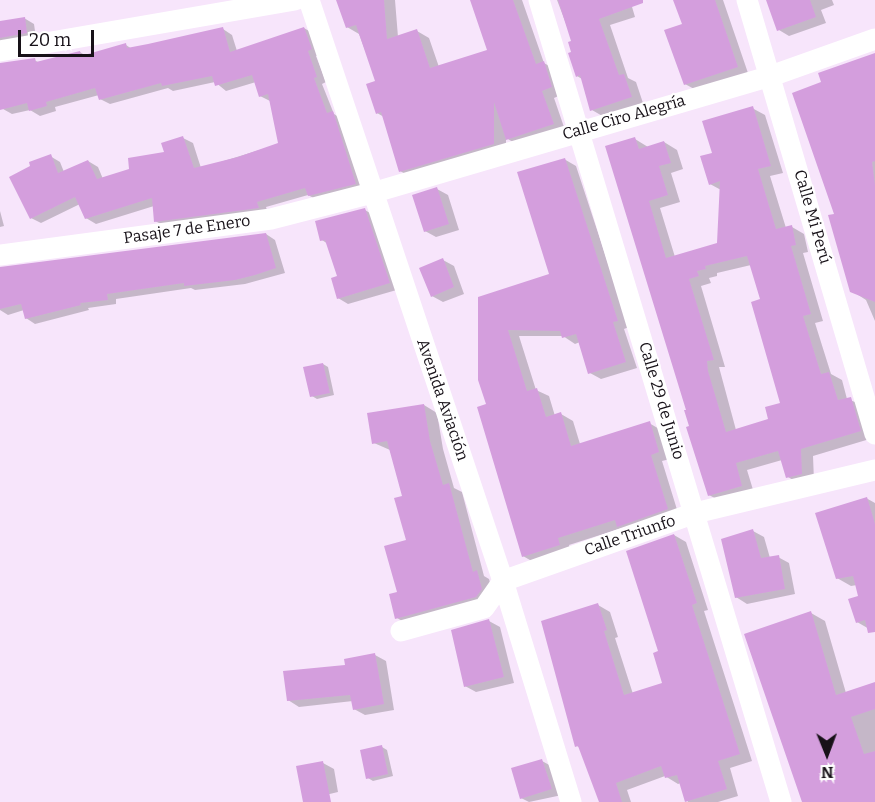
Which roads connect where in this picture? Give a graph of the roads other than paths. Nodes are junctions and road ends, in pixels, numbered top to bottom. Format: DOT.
graph roads {
  1 [pos="295,0"];
  2 [pos="309,0"];
  3 [pos="539,0"];
  4 [pos="747,0"];
  5 [pos="875,39"];
  6 [pos="0,51"];
  7 [pos="771,76"];
  8 [pos="579,130"];
  9 [pos="372,193"];
  10 [pos="0,255"];
  11 [pos="875,434"];
  12 [pos="875,470"];
  13 [pos="695,513"];
  14 [pos="503,581"];
  15 [pos="401,631"];
  16 [pos="571,802"];
  17 [pos="781,802"];
  1 -- 6 [label="street"];
  2 -- 9 [label="street, Avenida Aviación"];
  3 -- 8 [label="street, Calle 29 de Junio"];
  4 -- 7 [label="street, Calle Mi Perú"];
  5 -- 7 [label="street, Calle Ciro Alegría"];
  7 -- 8 [label="street, Calle Ciro Alegría"];
  7 -- 11 [label="street, Calle Mi Perú"];
  8 -- 9 [label="street, Calle Ciro Alegría"];
  8 -- 13 [label="street, Calle 29 de Junio"];
  9 -- 10 [label="street, Pasaje 7 de Enero"];
  9 -- 14 [label="street, Avenida Aviación"];
  12 -- 13 [label="street, Calle Triunfo"];
  13 -- 14 [label="street, Calle Triunfo"];
  13 -- 17 [label="street, Calle 29 de Junio"];
  14 -- 15 [label="street"];
  14 -- 16 [label="street, Avenida Aviación"];
}
